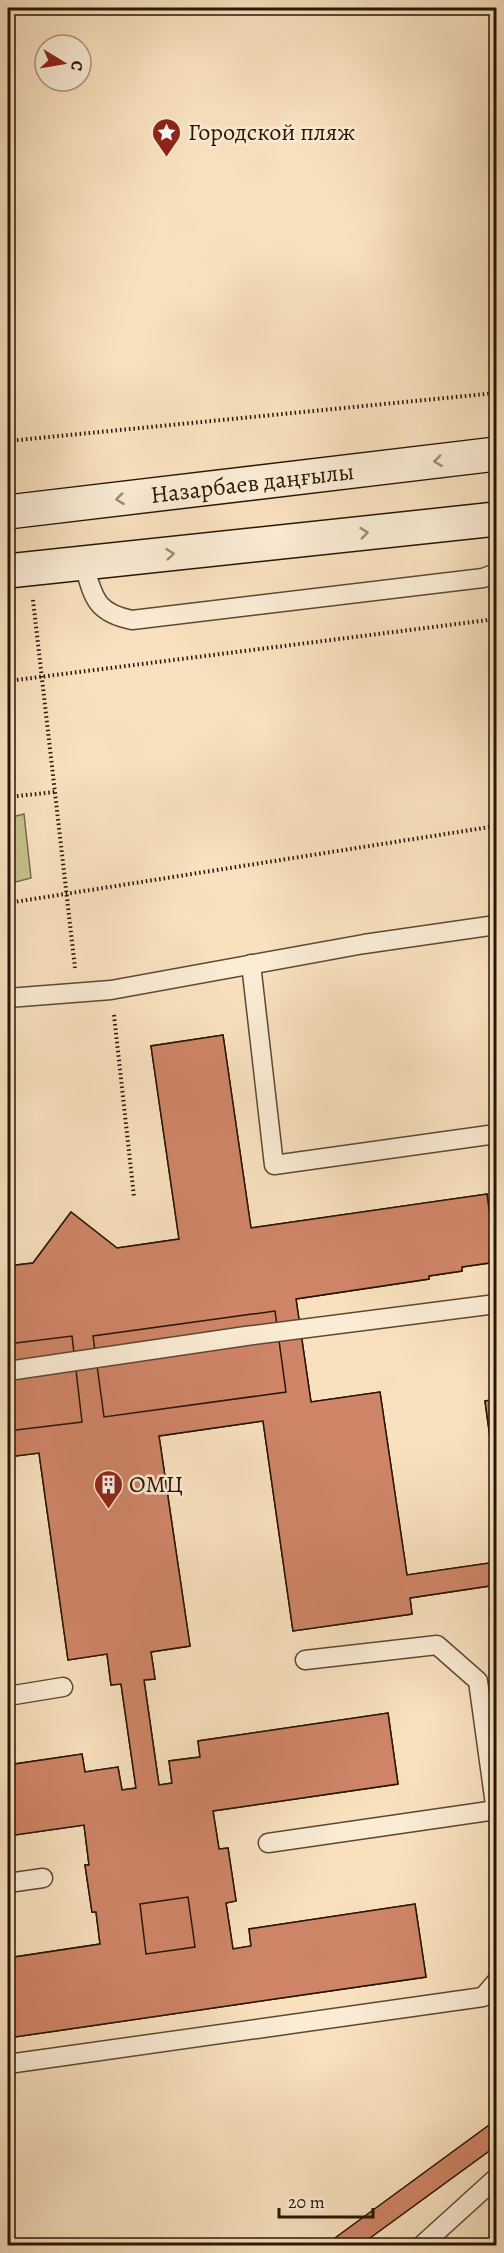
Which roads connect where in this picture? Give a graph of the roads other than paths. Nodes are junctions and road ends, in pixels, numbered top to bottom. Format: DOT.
graph roads {
  1 [pos="496,454"];
  2 [pos="8,512"];
  3 [pos="496,519"];
  4 [pos="83,563"];
  5 [pos="8,571"];
  6 [pos="496,573"];
  7 [pos="496,925"];
  8 [pos="251,964"];
  9 [pos="8,998"];
  10 [pos="496,1134"];
  11 [pos="496,1304"];
  12 [pos="8,1371"];
  13 [pos="304,1660"];
  14 [pos="63,1687"];
  15 [pos="8,1696"];
  16 [pos="496,1811"];
  17 [pos="268,1843"];
  18 [pos="43,1878"];
  19 [pos="8,1883"];
  20 [pos="496,1982"];
  21 [pos="8,2064"];
  22 [pos="496,2178"];
  23 [pos="421,2246"];
  1 -- 2 [label="main road, Назарбаев даңғылы, one-way"];
  4 -- 3 [label="main road, one-way"];
  4 -- 5 [label="main road"];
  4 -- 6 [label="lane"];
  7 -- 8 [label="lane"];
  8 -- 9 [label="lane"];
  8 -- 10 [label="lane"];
  11 -- 12 [label="lane"];
  13 -- 16 [label="lane"];
  14 -- 15 [label="lane"];
  16 -- 17 [label="lane"];
  18 -- 19 [label="lane"];
  20 -- 21 [label="lane"];
  22 -- 23 [label="lane"];
}
